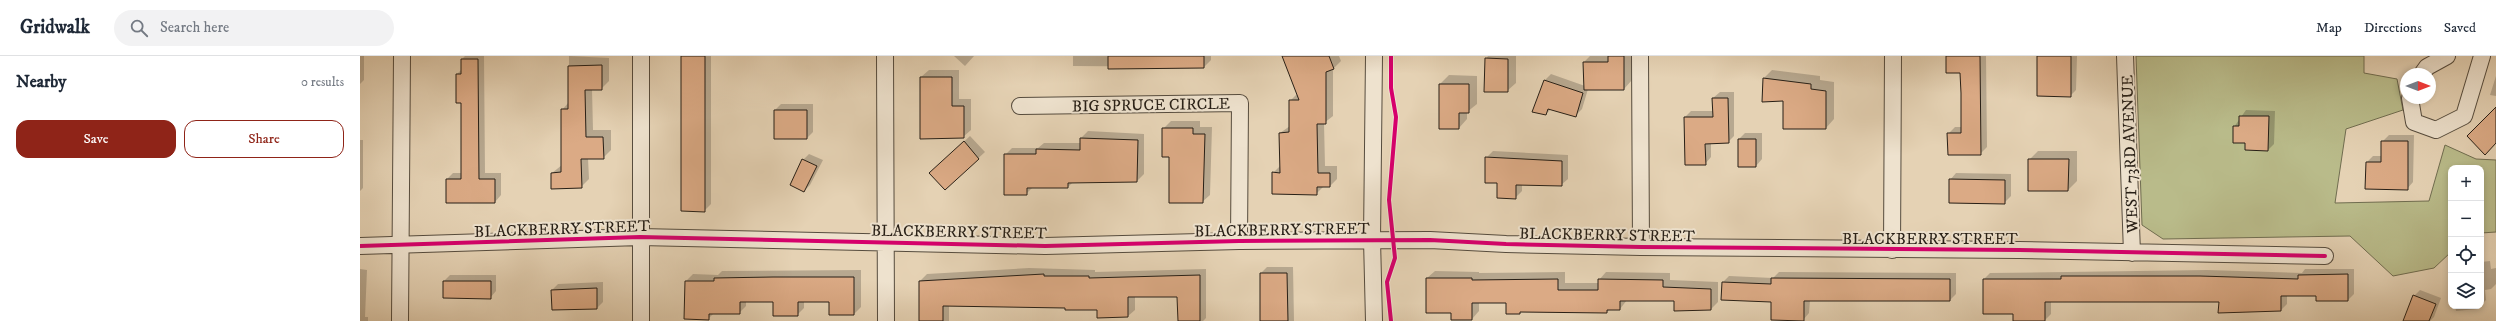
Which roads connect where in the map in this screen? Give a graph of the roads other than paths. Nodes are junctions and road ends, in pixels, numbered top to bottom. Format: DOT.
graph roads {
  1 [pos="402,56"];
  2 [pos="641,56"];
  3 [pos="885,56"];
  4 [pos="1374,56"];
  5 [pos="1640,56"];
  6 [pos="1893,56"];
  7 [pos="2125,56"];
  8 [pos="2447,56"];
  9 [pos="2482,56"];
  10 [pos="2426,68"];
  11 [pos="2411,104"];
  12 [pos="1020,106"];
  13 [pos="640,237"];
  14 [pos="1372,239"];
  15 [pos="1239,241"];
  16 [pos="885,242"];
  17 [pos="360,246"];
  18 [pos="401,246"];
  19 [pos="1641,247"];
  20 [pos="1892,250"];
  21 [pos="2132,253"];
  22 [pos="2325,256"];
  23 [pos="400,321"];
  24 [pos="641,321"];
  25 [pos="886,321"];
  26 [pos="1374,321"];
  1 -- 18 [label="street"];
  2 -- 13 [label="street"];
  3 -- 16 [label="street"];
  4 -- 14 [label="street"];
  5 -- 19 [label="street"];
  6 -- 20 [label="street"];
  7 -- 21 [label="street, WEST 73RD AVENUE"];
  8 -- 10 [label="street"];
  9 -- 11 [label="street"];
  12 -- 15 [label="street, BIG SPRUCE CIRCLE"];
  13 -- 16 [label="street, BLACKBERRY STREET"];
  13 -- 18 [label="street, BLACKBERRY STREET"];
  13 -- 24 [label="street"];
  14 -- 15 [label="street, BLACKBERRY STREET"];
  14 -- 19 [label="street, BLACKBERRY STREET"];
  14 -- 26 [label="street"];
  15 -- 16 [label="street, BLACKBERRY STREET"];
  16 -- 25 [label="street"];
  17 -- 18 [label="street, BLACKBERRY STREET"];
  18 -- 23 [label="street"];
  19 -- 20 [label="street, BLACKBERRY STREET"];
  20 -- 21 [label="street, BLACKBERRY STREET"];
  21 -- 22 [label="street, BLACKBERRY STREET"];
}
